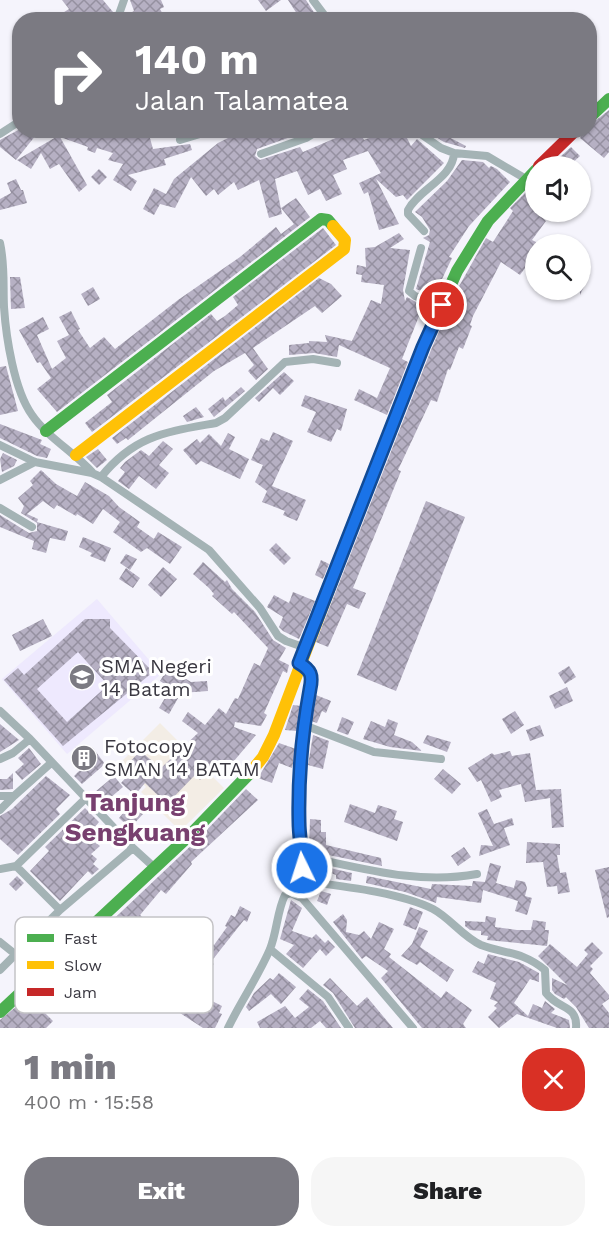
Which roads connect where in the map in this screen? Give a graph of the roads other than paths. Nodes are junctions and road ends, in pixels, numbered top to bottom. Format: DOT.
graph roads {
  1 [pos="609,99"];
  2 [pos="597,110"];
  3 [pos="189,138"];
  4 [pos="306,138"];
  5 [pos="425,138"];
  6 [pos="568,138"];
  7 [pos="180,141"];
  8 [pos="454,153"];
  9 [pos="261,154"];
  10 [pos="549,156"];
  11 [pos="525,172"];
  12 [pos="525,182"];
  13 [pos="424,231"];
  14 [pos="0,243"];
  15 [pos="421,248"];
  16 [pos="442,305"];
  17 [pos="337,363"];
  18 [pos="46,430"];
  19 [pos="0,445"];
  20 [pos="76,455"];
  21 [pos="35,462"];
  22 [pos="97,475"];
  23 [pos="0,480"];
  24 [pos="0,508"];
  25 [pos="32,527"];
  26 [pos="306,648"];
  27 [pos="299,663"];
  28 [pos="0,711"];
  29 [pos="304,725"];
  30 [pos="30,739"];
  31 [pos="0,759"];
  32 [pos="441,759"];
  33 [pos="51,763"];
  34 [pos="0,796"];
  35 [pos="14,796"];
  36 [pos="85,800"];
  37 [pos="0,810"];
  38 [pos="133,848"];
  39 [pos="303,856"];
  40 [pos="16,866"];
  41 [pos="155,868"];
  42 [pos="0,869"];
  43 [pos="477,874"];
  44 [pos="302,881"];
  45 [pos="302,898"];
  46 [pos="60,910"];
  47 [pos="53,917"];
  48 [pos="102,917"];
  49 [pos="0,942"];
  50 [pos="270,949"];
  51 [pos="15,954"];
  52 [pos="0,970"];
  53 [pos="15,998"];
  54 [pos="0,1012"];
  55 [pos="228,1028"];
  56 [pos="349,1028"];
  57 [pos="413,1028"];
  58 [pos="576,1028"];
  1 -- 2 [label="street"];
  3 -- 7 [label="street"];
  4 -- 9 [label="street"];
  5 -- 8 [label="street"];
  6 -- 10 [label="street"];
  8 -- 11 [label="street"];
  8 -- 13 [label="street"];
  12 -- 16 [label="street"];
  14 -- 18 [label="street"];
  15 -- 16 [label="street"];
  16 -- 26 [label="street"];
  17 -- 22 [label="street"];
  18 -- 20 [label="street"];
  18 -- 20 [label="street"];
  19 -- 21 [label="street"];
  20 -- 22 [label="street"];
  21 -- 22 [label="street"];
  21 -- 23 [label="street"];
  22 -- 26 [label="street"];
  24 -- 25 [label="street"];
  26 -- 27 [label="street"];
  27 -- 29 [label="street"];
  27 -- 41 [label="street"];
  28 -- 30 [label="street"];
  29 -- 32 [label="street"];
  29 -- 39 [label="street"];
  30 -- 31 [label="street"];
  30 -- 33 [label="street"];
  33 -- 35 [label="street"];
  33 -- 36 [label="street"];
  34 -- 35 [label="street"];
  35 -- 37 [label="street"];
  36 -- 38 [label="street"];
  36 -- 40 [label="street"];
  38 -- 41 [label="street"];
  38 -- 46 [label="street"];
  39 -- 43 [label="street"];
  39 -- 44 [label="street"];
  40 -- 42 [label="street"];
  40 -- 46 [label="street"];
  41 -- 48 [label="street"];
  44 -- 45 [label="street"];
  44 -- 58 [label="street"];
  45 -- 50 [label="street"];
  45 -- 57 [label="street"];
  46 -- 47 [label="street"];
  49 -- 51 [label="street"];
  50 -- 55 [label="street"];
  50 -- 56 [label="street"];
  51 -- 52 [label="street"];
  53 -- 54 [label="street"];
}
